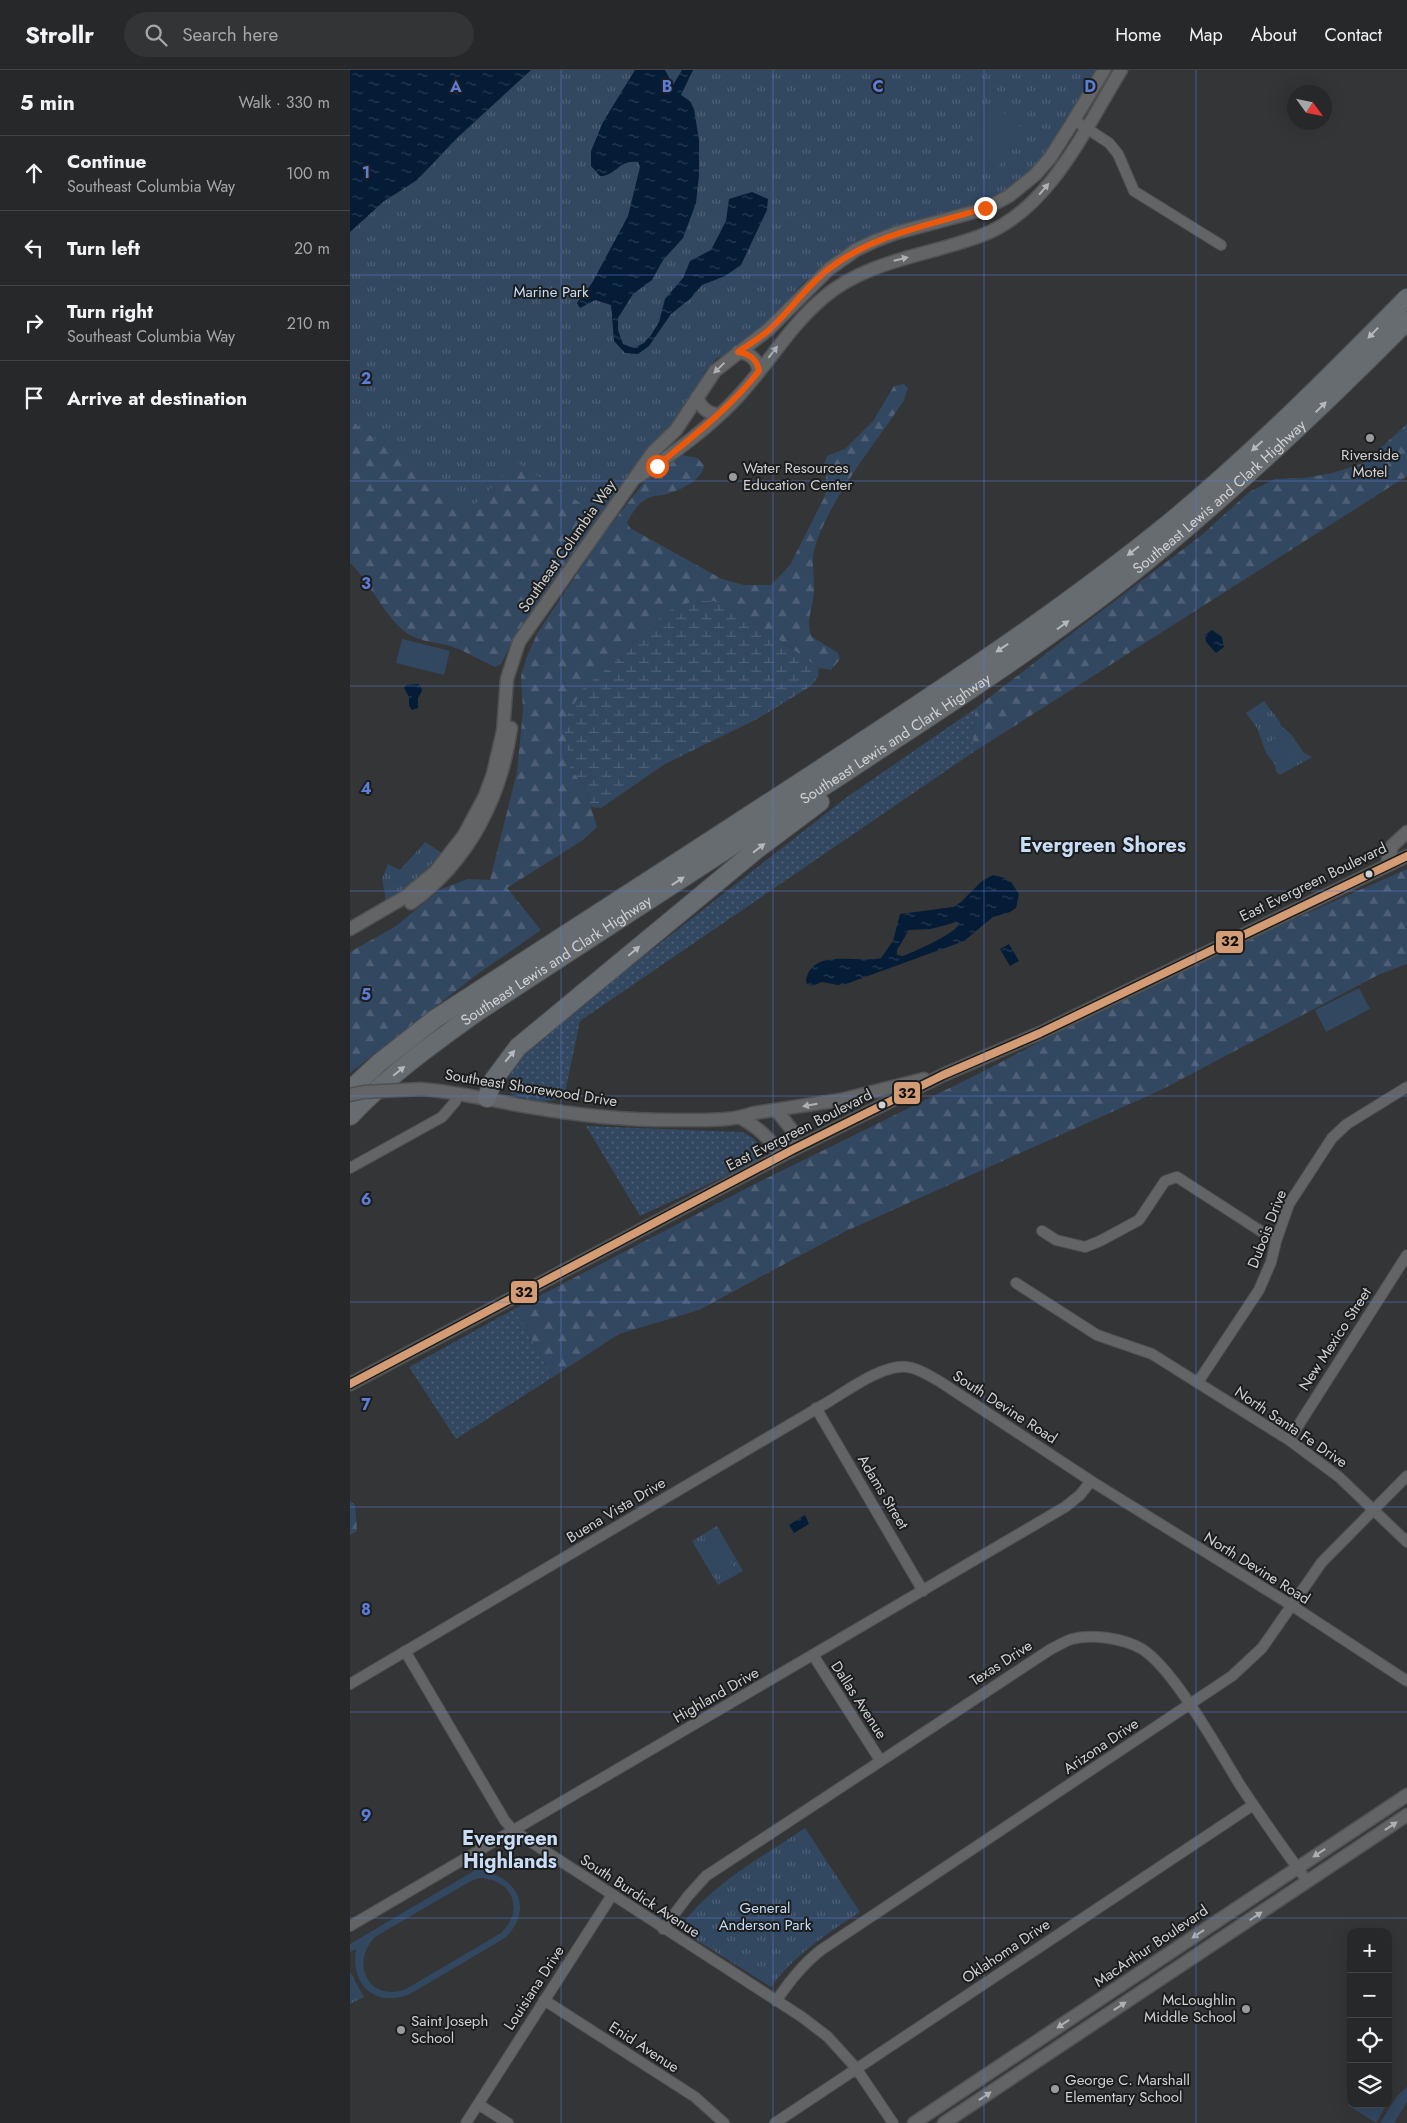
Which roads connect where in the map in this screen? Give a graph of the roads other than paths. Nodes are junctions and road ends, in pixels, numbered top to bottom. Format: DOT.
graph roads {
  1 [pos="1104,70"];
  2 [pos="1121,70"];
  3 [pos="1074,120"];
  4 [pos="1086,127"];
  5 [pos="1222,245"];
  6 [pos="1407,298"];
  7 [pos="1407,321"];
  8 [pos="738,352"];
  9 [pos="759,371"];
  10 [pos="697,397"];
  11 [pos="719,415"];
  12 [pos="635,479"];
  13 [pos="527,632"];
  14 [pos="936,712"];
  15 [pos="1407,832"];
  16 [pos="1407,856"];
  17 [pos="1387,864"];
  18 [pos="350,930"];
  19 [pos="350,939"];
  20 [pos="943,1075"];
  21 [pos="1407,1087"];
  22 [pos="350,1090"];
  23 [pos="459,1094"];
  24 [pos="350,1095"];
  25 [pos="487,1098"];
  26 [pos="777,1111"];
  27 [pos="350,1116"];
  28 [pos="741,1118"];
  29 [pos="786,1153"];
  30 [pos="350,1168"];
  31 [pos="1042,1231"];
  32 [pos="1276,1241"];
  33 [pos="1407,1255"];
  34 [pos="1016,1283"];
  35 [pos="899,1367"];
  36 [pos="1198,1382"];
  37 [pos="350,1384"];
  38 [pos="816,1408"];
  39 [pos="1289,1440"];
  40 [pos="1407,1476"];
  41 [pos="1091,1481"];
  42 [pos="1373,1510"];
  43 [pos="1407,1542"];
  44 [pos="923,1591"];
  45 [pos="1291,1605"];
  46 [pos="405,1652"];
  47 [pos="813,1655"];
  48 [pos="1407,1681"];
  49 [pos="350,1684"];
  50 [pos="1190,1705"];
  51 [pos="880,1760"];
  52 [pos="1407,1795"];
  53 [pos="1253,1804"];
  54 [pos="1407,1815"];
  55 [pos="514,1831"];
  56 [pos="1297,1867"];
  57 [pos="1308,1882"];
  58 [pos="612,1895"];
  59 [pos="350,1926"];
  60 [pos="663,1928"];
  61 [pos="544,2000"];
  62 [pos="776,2001"];
  63 [pos="856,2068"];
  64 [pos="478,2104"];
  65 [pos="466,2123"];
  66 [pos="508,2123"];
  67 [pos="724,2123"];
  68 [pos="775,2123"];
  69 [pos="893,2123"];
  70 [pos="914,2123"];
  71 [pos="944,2123"];
  1 -- 3 [label="street, Southeast Columbia Way"];
  2 -- 4 [label="street, Southeast Columbia Way"];
  3 -- 4 [label="street"];
  3 -- 8 [label="street, Southeast Columbia Way"];
  4 -- 5 [label="street"];
  9 -- 4 [label="street, Southeast Columbia Way, one-way"];
  6 -- 22 [label="highway, Southeast Lewis and Clark Highway, one-way"];
  14 -- 7 [label="highway, Southeast Lewis and Clark Highway, one-way"];
  8 -- 9 [label="street"];
  8 -- 10 [label="street, Southeast Columbia Way, one-way"];
  9 -- 11 [label="street, Southeast Columbia Way"];
  10 -- 11 [label="street"];
  10 -- 12 [label="street, Southeast Columbia Way"];
  11 -- 12 [label="street, Southeast Columbia Way"];
  12 -- 13 [label="street, Southeast Columbia Way"];
  13 -- 18 [label="street, Southeast Columbia Way"];
  13 -- 19 [label="street, Southeast Columbia Way"];
  25 -- 14 [label="highway, one-way"];
  27 -- 14 [label="highway, Southeast Lewis and Clark Highway, one-way"];
  15 -- 17 [label="street"];
  16 -- 17 [label="street, East Evergreen Boulevard"];
  17 -- 20 [label="street, East Evergreen Boulevard"];
  20 -- 26 [label="street, Southeast Shorewood Drive, one-way"];
  20 -- 29 [label="street, East Evergreen Boulevard"];
  21 -- 32 [label="street, Dubois Drive"];
  23 -- 24 [label="street, Southeast Shorewood Drive, bridge"];
  23 -- 25 [label="street, Southeast Shorewood Drive"];
  23 -- 30 [label="street"];
  25 -- 28 [label="street, Southeast Shorewood Drive"];
  26 -- 28 [label="street, Southeast Shorewood Drive"];
  26 -- 29 [label="street"];
  28 -- 29 [label="street"];
  29 -- 37 [label="street, East Evergreen Boulevard"];
  31 -- 32 [label="street"];
  32 -- 36 [label="street, Dubois Drive"];
  33 -- 39 [label="street, New Mexico Street"];
  34 -- 36 [label="street, North Santa Fe Drive"];
  35 -- 38 [label="street, Buena Vista Drive"];
  35 -- 41 [label="street, South Devine Road"];
  36 -- 39 [label="street, North Santa Fe Drive"];
  38 -- 44 [label="street, Adams Street"];
  38 -- 46 [label="street, Buena Vista Drive"];
  39 -- 42 [label="street, North Santa Fe Drive"];
  40 -- 42 [label="street, Arizona Drive"];
  41 -- 44 [label="street, Highland Drive"];
  41 -- 45 [label="street, North Devine Road"];
  42 -- 43 [label="street, North Santa Fe Drive"];
  42 -- 45 [label="street, Arizona Drive"];
  44 -- 47 [label="street, Highland Drive"];
  45 -- 48 [label="street, North Devine Road"];
  45 -- 50 [label="street, Arizona Drive"];
  46 -- 49 [label="street, Buena Vista Drive"];
  46 -- 55 [label="street, South Burdick Avenue"];
  47 -- 51 [label="street, Dallas Avenue"];
  47 -- 55 [label="street, Highland Drive"];
  50 -- 51 [label="street, Texas Drive"];
  50 -- 53 [label="street, Texas Drive"];
  50 -- 62 [label="street, Arizona Drive"];
  51 -- 60 [label="street, Texas Drive"];
  52 -- 56 [label="street, MacArthur Boulevard, one-way"];
  53 -- 56 [label="street, Texas Drive"];
  53 -- 63 [label="street, Oklahoma Drive"];
  57 -- 54 [label="street, one-way"];
  55 -- 58 [label="street, South Burdick Avenue"];
  55 -- 59 [label="street, Highland Drive"];
  56 -- 57 [label="street, Texas Drive"];
  56 -- 70 [label="street, MacArthur Boulevard, one-way"];
  71 -- 57 [label="street, one-way"];
  58 -- 60 [label="street, South Burdick Avenue"];
  58 -- 61 [label="street, Louisiana Drive"];
  60 -- 62 [label="street, South Burdick Avenue"];
  61 -- 64 [label="street, Louisiana Drive"];
  61 -- 67 [label="street, Enid Avenue"];
  62 -- 63 [label="street, South Burdick Avenue"];
  63 -- 68 [label="street, Oklahoma Drive"];
  63 -- 69 [label="street, South Burdick Avenue"];
  64 -- 65 [label="street, Louisiana Drive"];
  64 -- 66 [label="street"];
}
